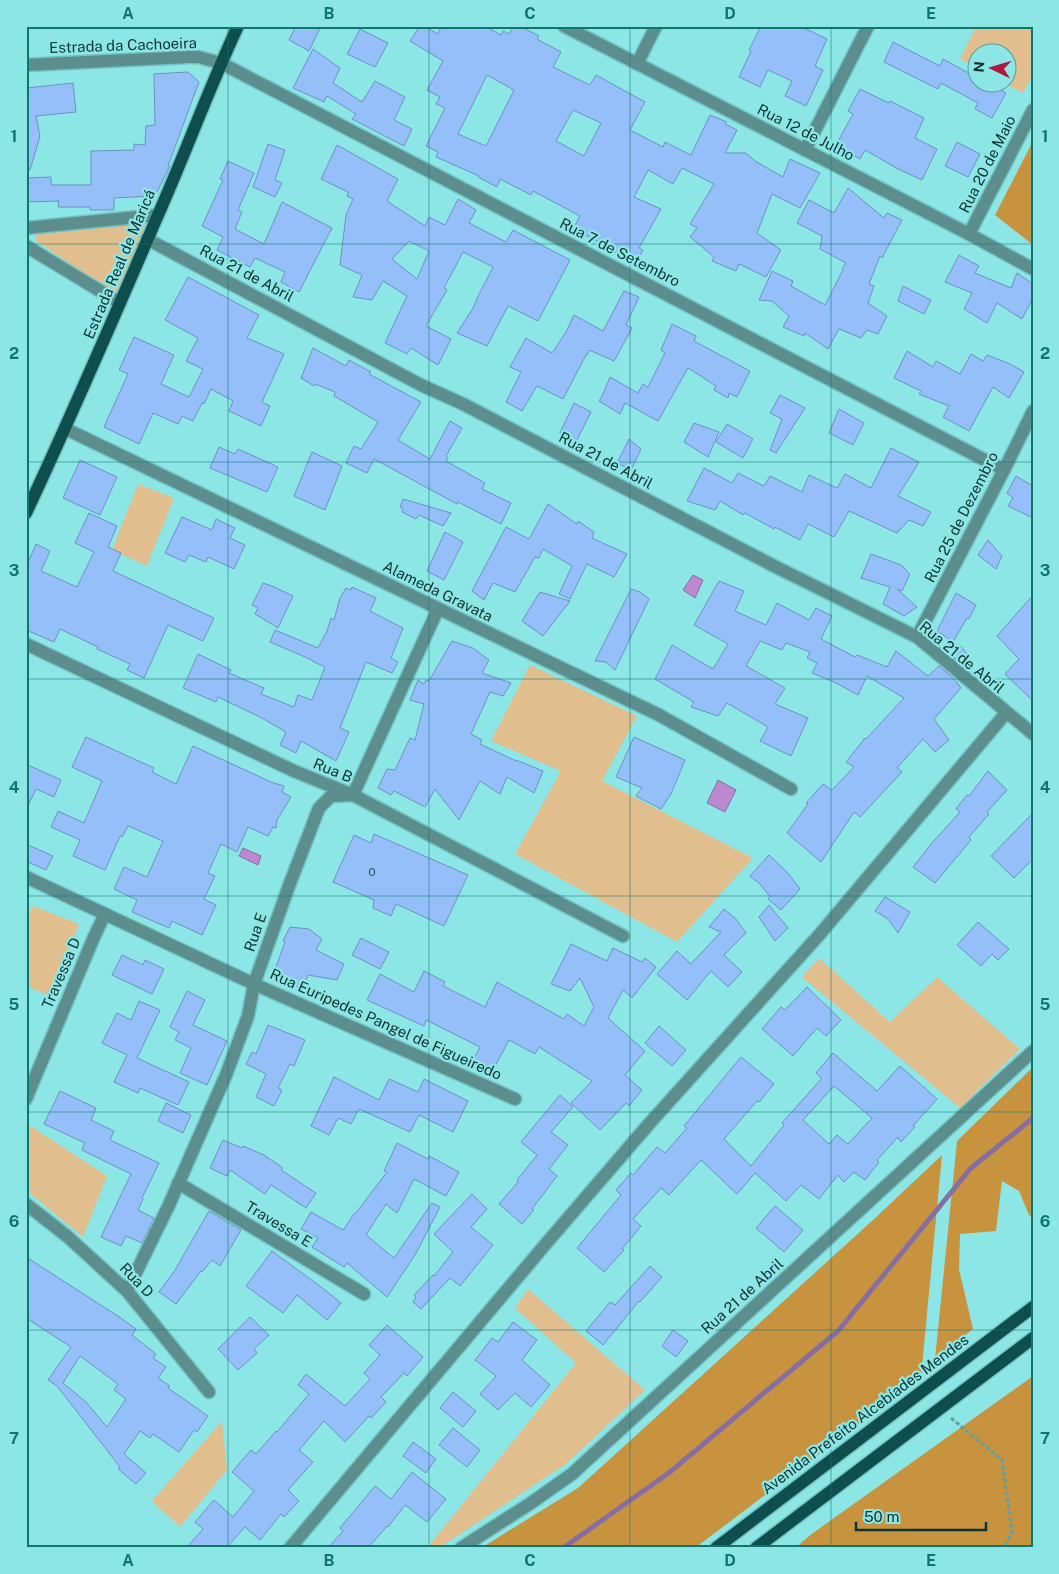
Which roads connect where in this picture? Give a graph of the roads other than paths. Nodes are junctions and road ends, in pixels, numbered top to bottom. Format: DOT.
graph roads {
  1 [pos="238,26"];
  2 [pos="564,26"];
  3 [pos="656,26"];
  4 [pos="868,26"];
  5 [pos="221,63"];
  6 [pos="637,64"];
  7 [pos="26,65"];
  8 [pos="1033,110"];
  9 [pos="805,150"];
  10 [pos="158,215"];
  11 [pos="26,228"];
  12 [pos="969,234"];
  13 [pos="148,239"];
  14 [pos="26,246"];
  15 [pos="1033,269"];
  16 [pos="120,303"];
  17 [pos="1033,411"];
  18 [pos="66,429"];
  19 [pos="1004,470"];
  20 [pos="26,513"];
  21 [pos="438,609"];
  22 [pos="916,637"];
  23 [pos="26,644"];
  24 [pos="1006,713"];
  25 [pos="1033,734"];
  26 [pos="791,790"];
  27 [pos="353,795"];
  28 [pos="26,877"];
  29 [pos="105,914"];
  30 [pos="622,936"];
  31 [pos="254,984"];
  32 [pos="1033,1051"];
  33 [pos="515,1099"];
  34 [pos="26,1100"];
  35 [pos="178,1183"];
  36 [pos="26,1204"];
  37 [pos="127,1291"];
  38 [pos="364,1294"];
  39 [pos="1033,1307"];
  40 [pos="1033,1338"];
  41 [pos="209,1392"];
  42 [pos="290,1548"];
  43 [pos="461,1548"];
  44 [pos="716,1548"];
  45 [pos="756,1548"];
  1 -- 5 [label="main road, Estrada Real de Maricá"];
  2 -- 6 [label="street, Rua 12 de Julho"];
  3 -- 6 [label="street"];
  4 -- 9 [label="street"];
  5 -- 7 [label="street, Estrada da Cachoeira"];
  5 -- 10 [label="main road, Estrada Real de Maricá"];
  5 -- 19 [label="street, Rua 7 de Setembro"];
  6 -- 9 [label="street, Rua 12 de Julho"];
  8 -- 12 [label="street, Rua 20 de Maio"];
  9 -- 12 [label="street, Rua 12 de Julho"];
  10 -- 11 [label="street"];
  10 -- 13 [label="main road, Estrada Real de Maricá"];
  12 -- 15 [label="street, Rua 12 de Julho"];
  13 -- 16 [label="main road, Estrada Real de Maricá"];
  13 -- 22 [label="street, Rua 21 de Abril"];
  14 -- 16 [label="street"];
  16 -- 18 [label="main road, Estrada Real de Maricá"];
  17 -- 19 [label="street, Rua 25 de Dezembro"];
  18 -- 20 [label="main road, Estrada Real de Maricá"];
  18 -- 21 [label="street, Alameda Gravata"];
  19 -- 22 [label="street, Rua 25 de Dezembro"];
  21 -- 26 [label="street, Alameda Gravata"];
  21 -- 27 [label="street"];
  22 -- 24 [label="street, Rua 21 de Abril"];
  23 -- 27 [label="street, Rua B"];
  24 -- 25 [label="street, Rua 21 de Abril"];
  24 -- 42 [label="street"];
  27 -- 30 [label="street, Rua B"];
  27 -- 31 [label="street, Rua E"];
  28 -- 29 [label="street, Rua Euripedes Pangel de Figueiredo"];
  29 -- 31 [label="street, Rua Euripedes Pangel de Figueiredo"];
  29 -- 34 [label="street, Travessa D"];
  31 -- 33 [label="street, Rua Euripedes Pangel de Figueiredo"];
  31 -- 35 [label="street, Rua E"];
  32 -- 43 [label="street, Rua 21 de Abril"];
  35 -- 37 [label="street, Rua E"];
  35 -- 38 [label="street, Travessa E"];
  36 -- 37 [label="street, Rua D"];
  37 -- 41 [label="street, Rua D"];
  39 -- 44 [label="main road, Avenida Prefeito Alcebíades Mendes"];
  40 -- 45 [label="main road"];
}
